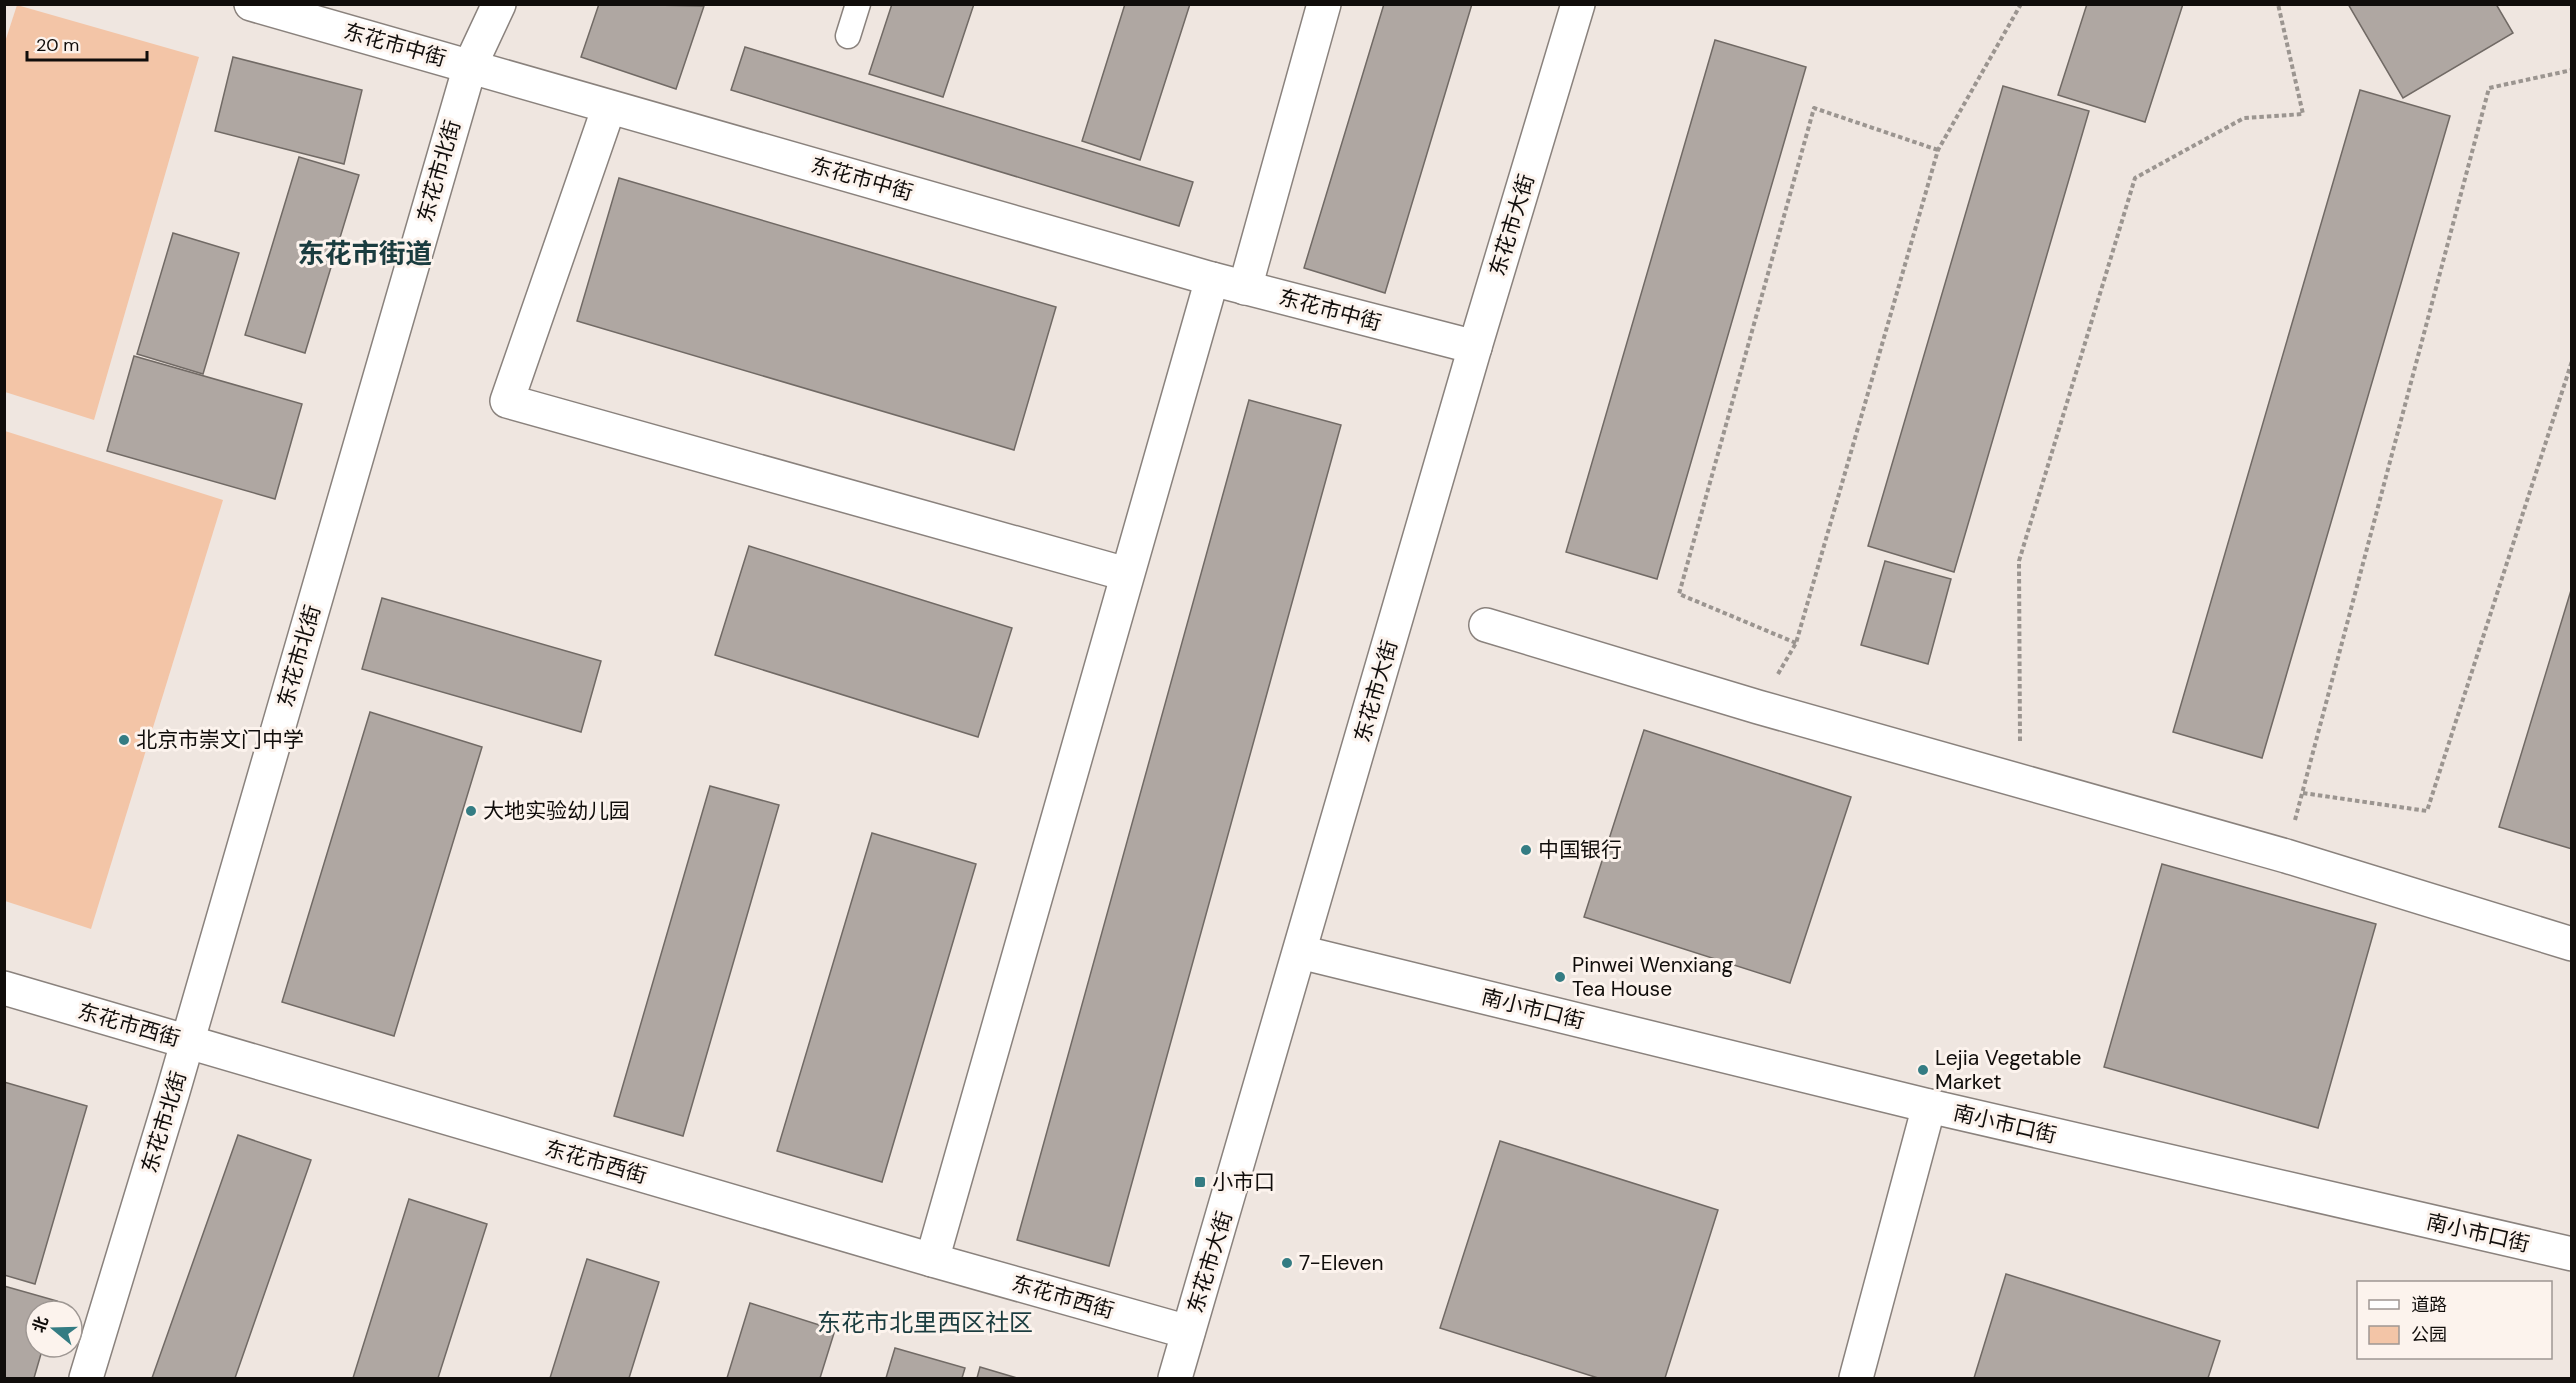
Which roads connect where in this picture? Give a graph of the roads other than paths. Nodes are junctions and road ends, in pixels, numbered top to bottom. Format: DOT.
graph roads {
  1 [pos="250,4"];
  2 [pos="499,4"];
  3 [pos="858,4"];
  4 [pos="1324,4"];
  5 [pos="1578,4"];
  6 [pos="848,36"];
  7 [pos="470,66"];
  8 [pos="609,108"];
  9 [pos="1212,279"];
  10 [pos="1245,288"];
  11 [pos="1475,347"];
  12 [pos="1126,574"];
  13 [pos="1486,625"];
  14 [pos="2571,944"];
  15 [pos="1300,952"];
  16 [pos="4,988"];
  17 [pos="188,1042"];
  18 [pos="1929,1106"];
  19 [pos="2571,1254"];
  20 [pos="932,1260"];
  21 [pos="1188,1332"];
  22 [pos="86,1378"];
  23 [pos="1175,1378"];
  24 [pos="1856,1378"];
  1 -- 7 [label="street, 东花市中街"];
  2 -- 7 [label="street, 东花市北街"];
  3 -- 6 [label="lane"];
  4 -- 10 [label="street"];
  5 -- 11 [label="street, 东花市大街"];
  7 -- 8 [label="street, 东花市中街"];
  7 -- 17 [label="street, 东花市北街"];
  8 -- 9 [label="street, 东花市中街"];
  8 -- 12 [label="street"];
  9 -- 10 [label="street, 东花市中街"];
  9 -- 12 [label="street"];
  10 -- 11 [label="street, 东花市中街"];
  11 -- 15 [label="street, 东花市大街"];
  12 -- 20 [label="street"];
  13 -- 14 [label="street"];
  15 -- 18 [label="street, 南小市口街"];
  15 -- 21 [label="street, 东花市大街"];
  16 -- 17 [label="street, 东花市西街"];
  17 -- 20 [label="street, 东花市西街"];
  17 -- 22 [label="street, 东花市北街"];
  18 -- 19 [label="street, 南小市口街"];
  18 -- 24 [label="street"];
  20 -- 21 [label="street, 东花市西街"];
  21 -- 23 [label="street, 东花市大街"];
}
